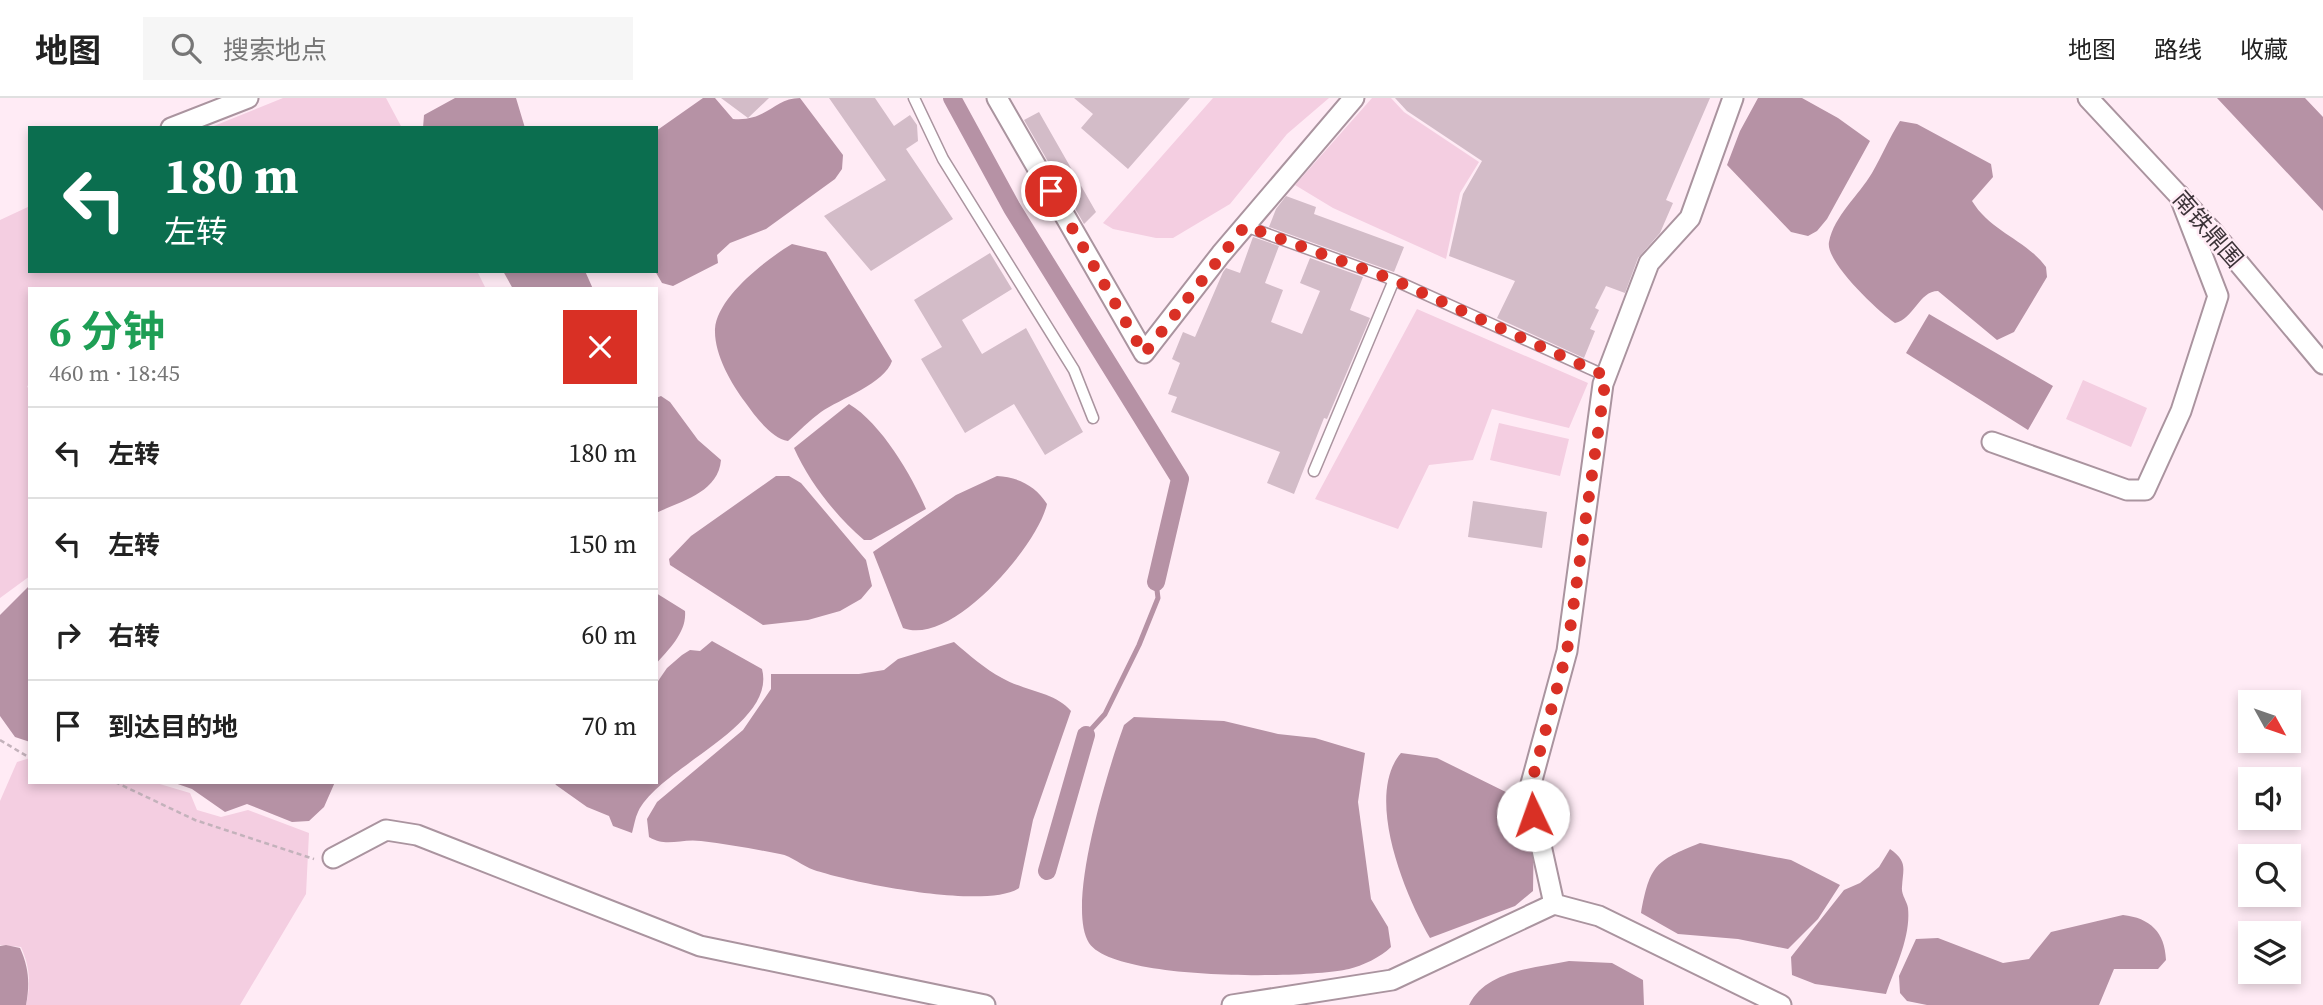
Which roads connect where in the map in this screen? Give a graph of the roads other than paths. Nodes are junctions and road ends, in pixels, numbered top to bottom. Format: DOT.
graph roads {
  1 [pos="248,98"];
  2 [pos="914,98"];
  3 [pos="997,98"];
  4 [pos="1354,98"];
  5 [pos="1733,98"];
  6 [pos="2088,98"];
  7 [pos="176,126"];
  8 [pos="2179,195"];
  9 [pos="1245,226"];
  10 [pos="1394,280"];
  11 [pos="2323,364"];
  12 [pos="1606,376"];
  13 [pos="1093,418"];
  14 [pos="1992,442"];
  15 [pos="1314,471"];
  16 [pos="332,858"];
  17 [pos="1554,904"];
  18 [pos="985,1005"];
  19 [pos="1232,1005"];
  20 [pos="1780,1005"];
  1 -- 7 [label="street"];
  2 -- 13 [label="lane"];
  3 -- 9 [label="street"];
  4 -- 9 [label="street"];
  5 -- 12 [label="street"];
  6 -- 8 [label="street, 南铁鼎围"];
  8 -- 11 [label="street, 南铁鼎围"];
  8 -- 14 [label="street"];
  9 -- 10 [label="lane"];
  10 -- 12 [label="lane"];
  10 -- 15 [label="lane"];
  12 -- 17 [label="street"];
  16 -- 18 [label="street"];
  17 -- 19 [label="street"];
  17 -- 20 [label="street"];
}
